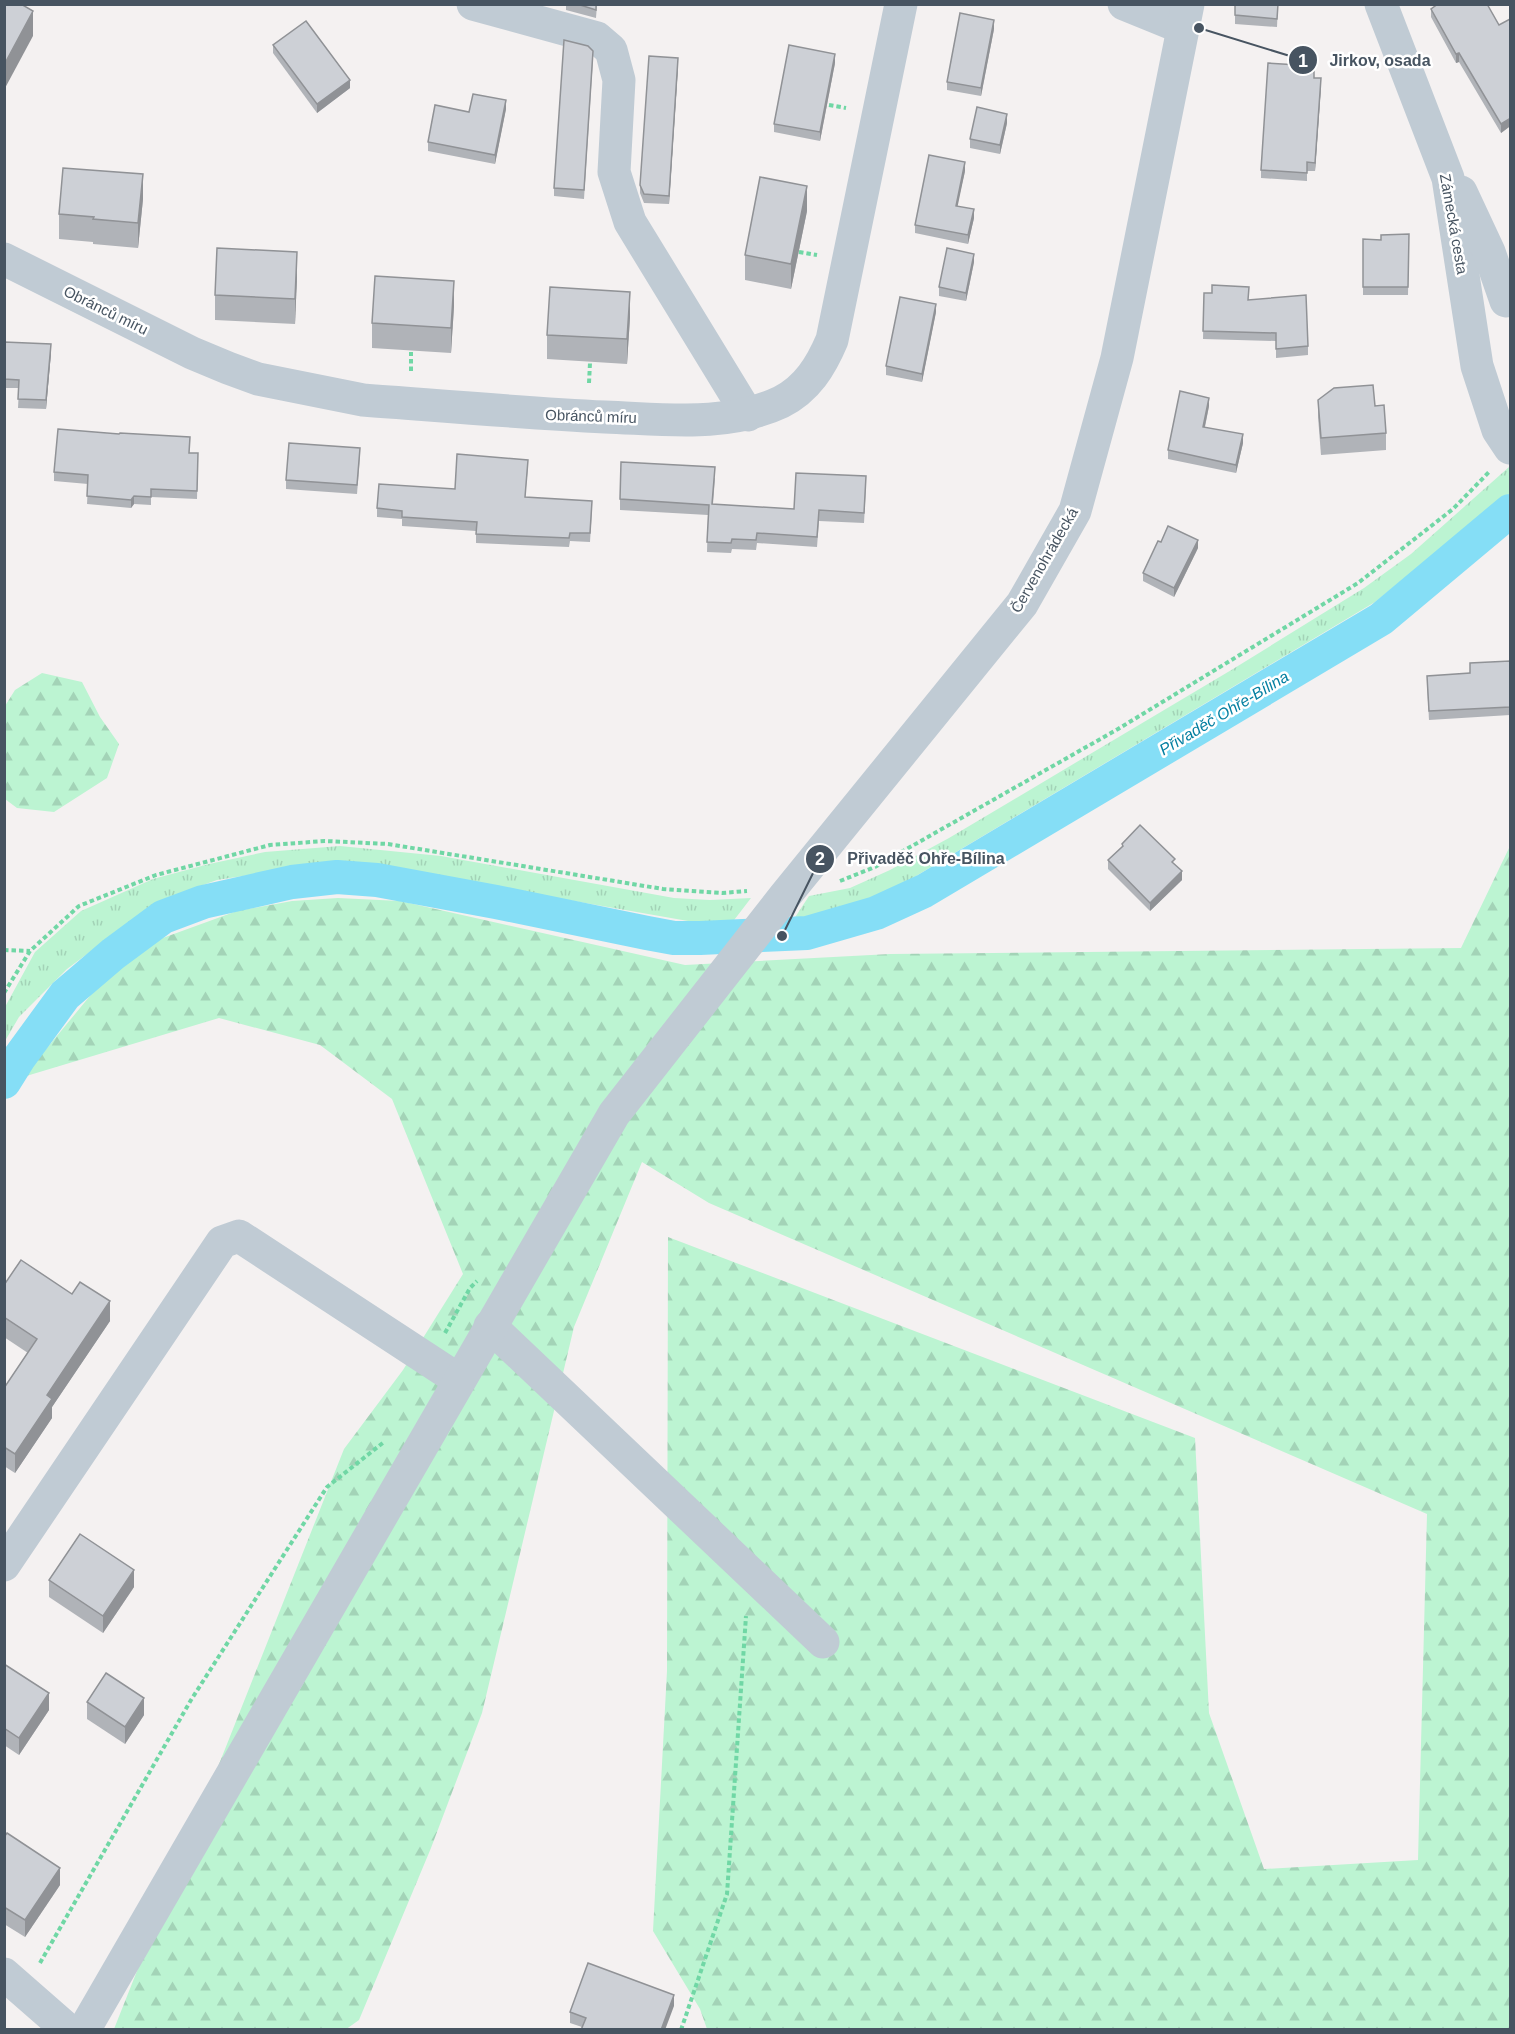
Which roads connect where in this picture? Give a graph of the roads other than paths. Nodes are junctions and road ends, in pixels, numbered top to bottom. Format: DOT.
graph roads {
  1 [pos="473,4"];
  2 [pos="901,4"];
  3 [pos="1124,4"];
  4 [pos="1381,4"];
  5 [pos="1185,16"];
  6 [pos="1448,178"];
  7 [pos="4,259"];
  8 [pos="1506,301"];
  9 [pos="748,415"];
  10 [pos="1502,457"];
  11 [pos="490,1326"];
  12 [pos="459,1380"];
  13 [pos="4,1565"];
  14 [pos="823,1642"];
  15 [pos="14,1982"];
  16 [pos="68,2030"];
  17 [pos="84,2030"];
  1 -- 9 [label="street"];
  2 -- 9 [label="street, Obránců míru"];
  3 -- 5 [label="street"];
  4 -- 6 [label="street, Zámecká cesta"];
  5 -- 11 [label="street, Červenohrádecká"];
  6 -- 8 [label="street"];
  6 -- 10 [label="street, Zámecká cesta"];
  7 -- 9 [label="street, Obránců míru"];
  11 -- 12 [label="street, Červenohrádecká"];
  11 -- 14 [label="street"];
  12 -- 13 [label="street"];
  12 -- 17 [label="street, Červenohrádecká"];
  15 -- 16 [label="street"];
}
